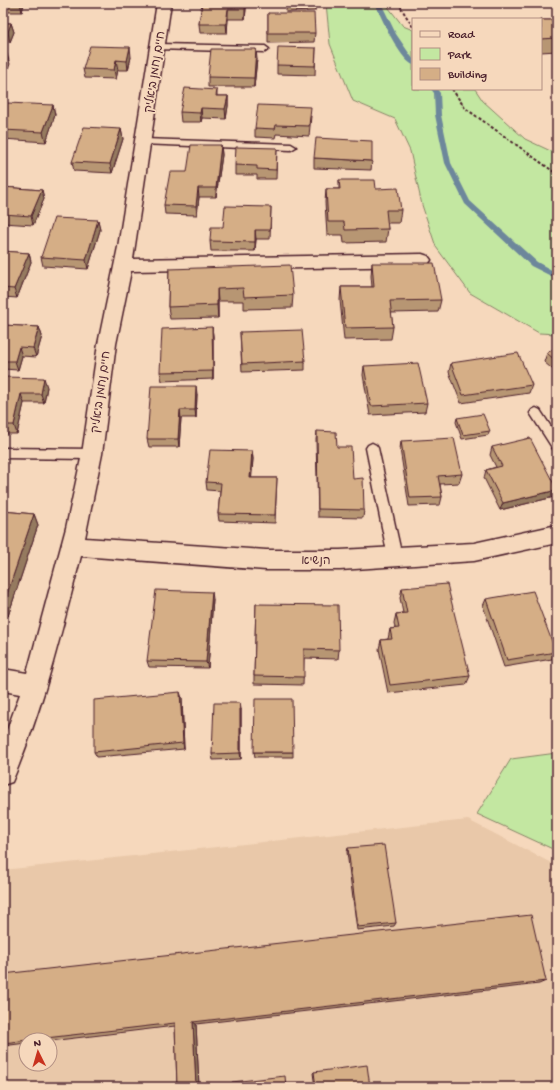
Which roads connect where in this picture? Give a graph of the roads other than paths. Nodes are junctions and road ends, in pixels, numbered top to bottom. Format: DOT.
graph roads {
  1 [pos="164,3"];
  2 [pos="158,48"];
  3 [pos="265,49"];
  4 [pos="143,142"];
  5 [pos="291,148"];
  6 [pos="422,260"];
  7 [pos="123,265"];
  8 [pos="536,413"];
  9 [pos="557,446"];
  10 [pos="372,448"];
  11 [pos="3,453"];
  12 [pos="92,454"];
  13 [pos="557,534"];
  14 [pos="72,546"];
  15 [pos="395,557"];
  16 [pos="3,680"];
  17 [pos="35,685"];
  18 [pos="3,773"];
  1 -- 2 [label="street, חיים נחמן ביאליק"];
  2 -- 3 [label="lane"];
  2 -- 4 [label="street, חיים נחמן ביאליק"];
  4 -- 5 [label="lane"];
  4 -- 7 [label="street, חיים נחמן ביאליק"];
  6 -- 7 [label="street"];
  7 -- 12 [label="street, חיים נחמן ביאליק"];
  8 -- 9 [label="lane"];
  10 -- 15 [label="lane"];
  11 -- 12 [label="lane"];
  12 -- 14 [label="street, חיים נחמן ביאליק"];
  13 -- 15 [label="street, הנשיא"];
  14 -- 15 [label="street, הנשיא"];
  14 -- 17 [label="street, חיים נחמן ביאליק"];
  16 -- 17 [label="street"];
  17 -- 18 [label="street, חיים נחמן ביאליק"];
}
